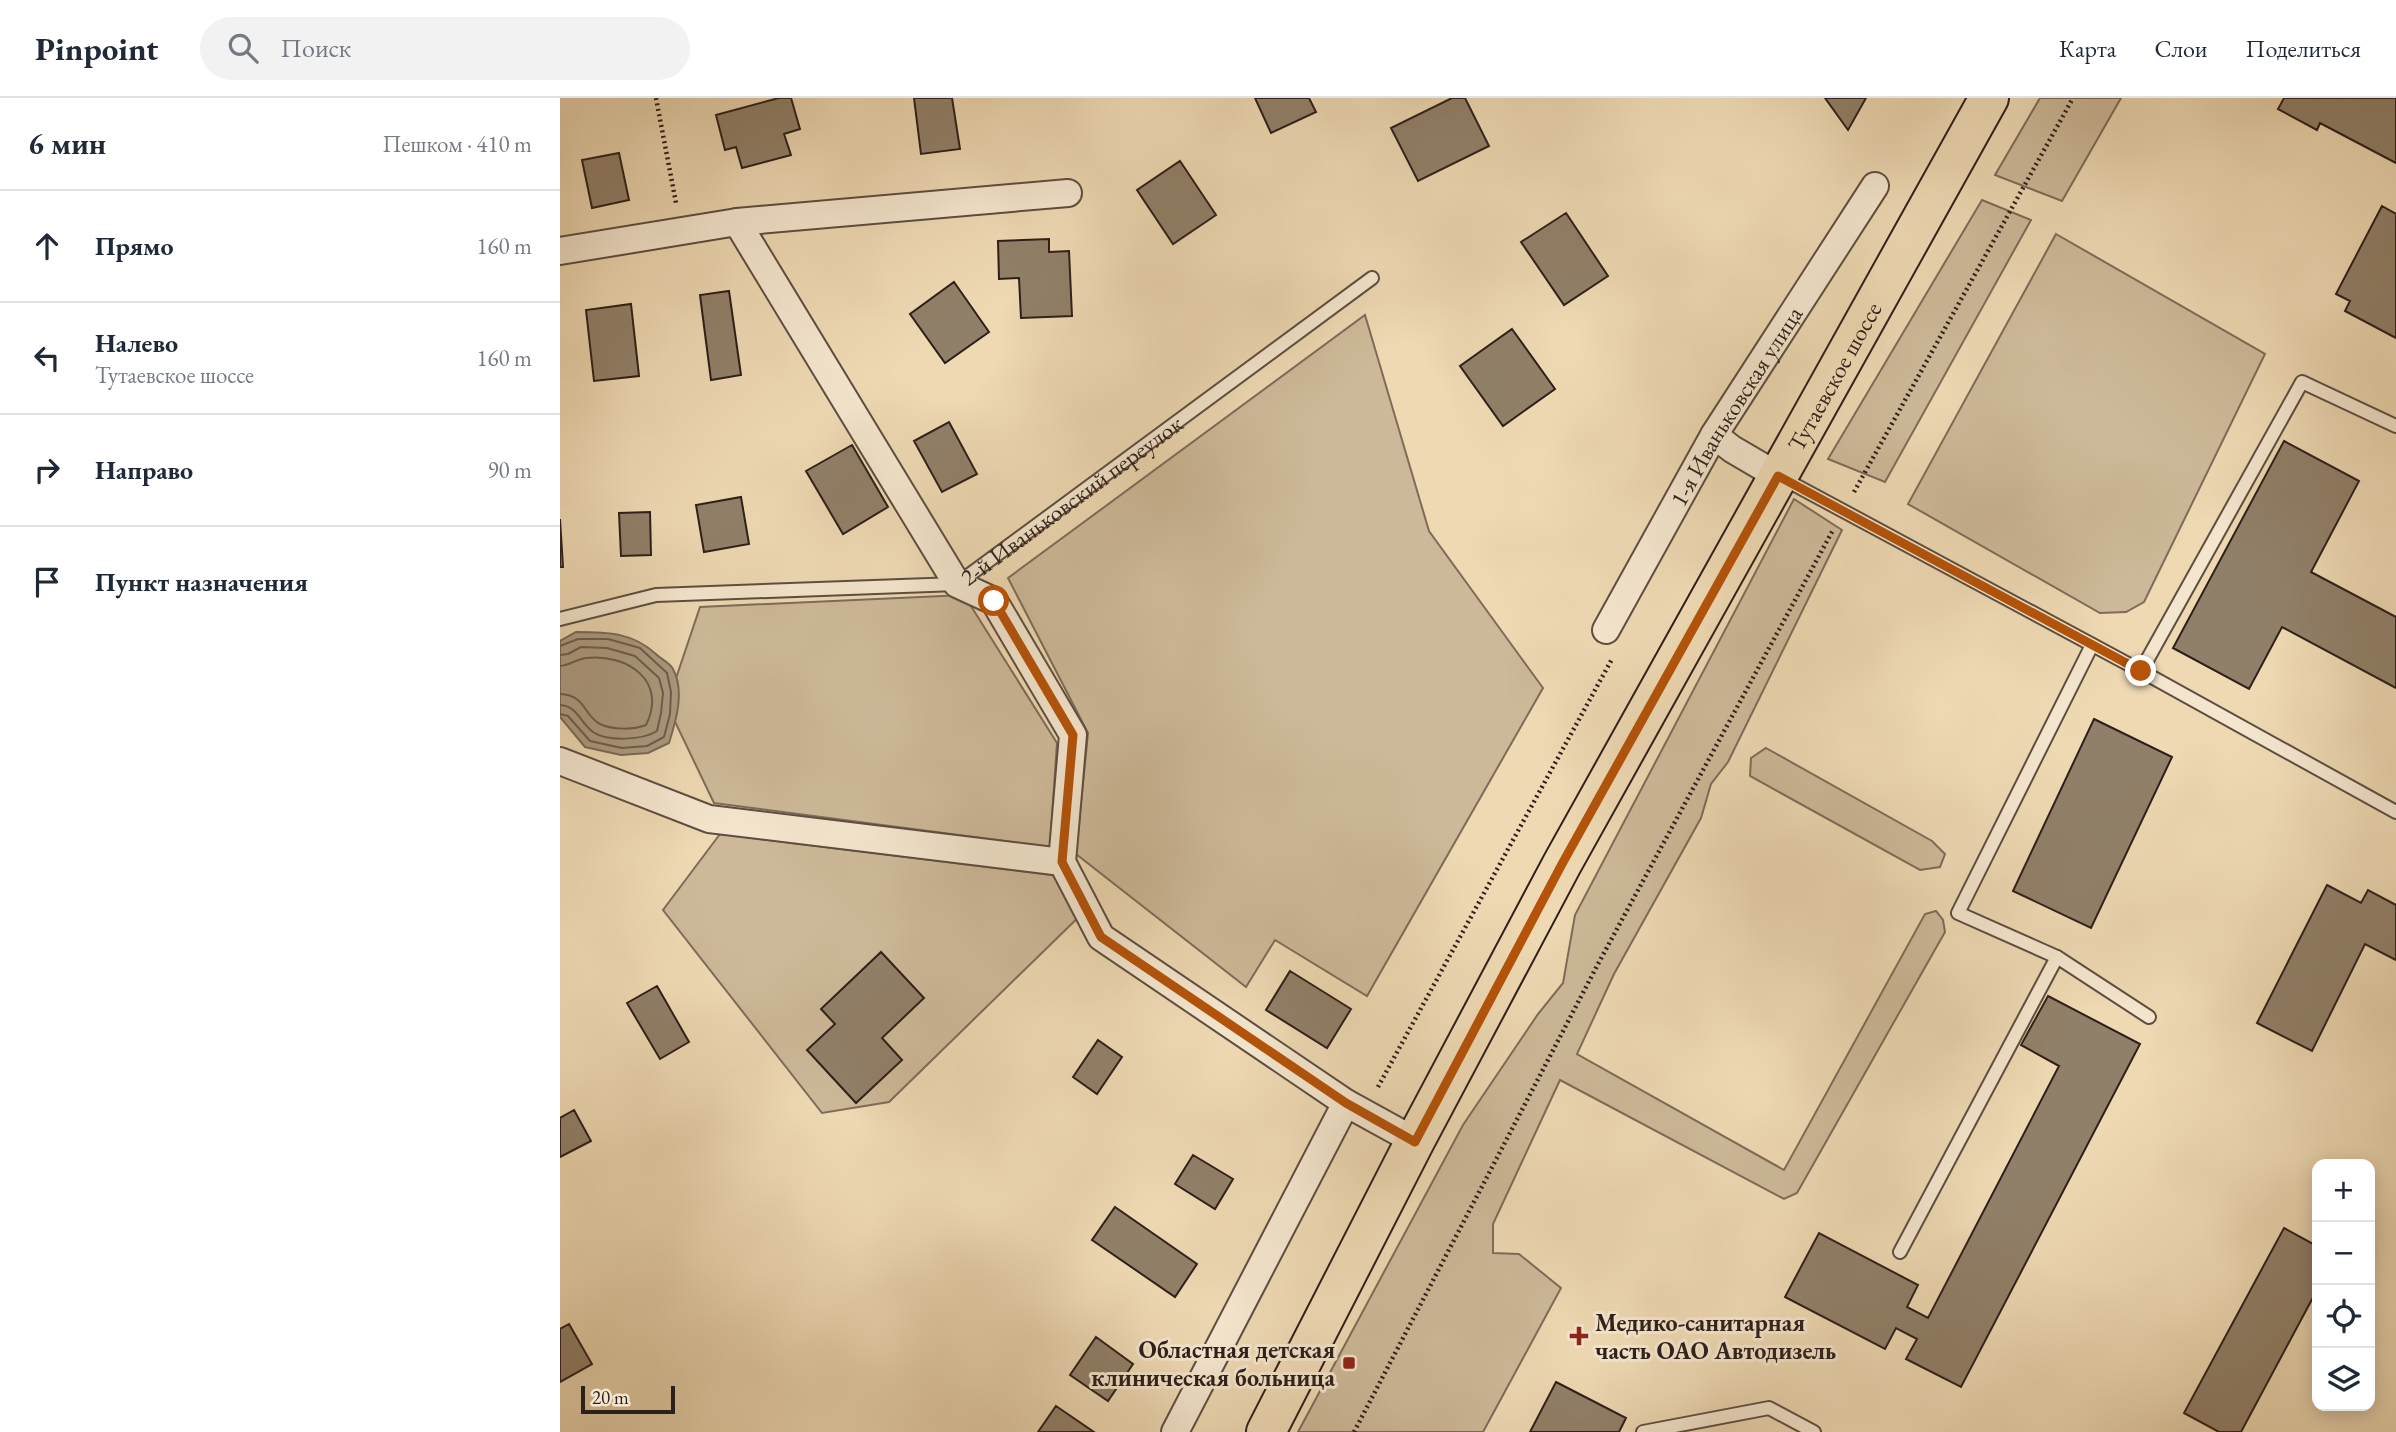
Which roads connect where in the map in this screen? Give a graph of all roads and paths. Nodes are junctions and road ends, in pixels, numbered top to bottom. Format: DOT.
graph roads {
  1 [pos="656,98"];
  2 [pos="1989,98"];
  3 [pos="1874,186"];
  4 [pos="1068,193"];
  5 [pos="737,222"];
  6 [pos="681,232"];
  7 [pos="560,251"];
  8 [pos="1372,278"];
  9 [pos="2396,426"];
  10 [pos="1714,435"];
  11 [pos="1778,476"];
  12 [pos="957,583"];
  13 [pos="560,619"];
  14 [pos="1606,630"];
  15 [pos="2092,645"];
  16 [pos="2141,671"];
  17 [pos="560,761"];
  18 [pos="2396,812"];
  19 [pos="1062,862"];
  20 [pos="2057,957"];
  21 [pos="1598,964"];
  22 [pos="2149,1017"];
  23 [pos="1346,1103"];
  24 [pos="1415,1142"];
  25 [pos="1900,1252"];
  26 [pos="1175,1432"];
  27 [pos="1266,1432"];
  28 [pos="1354,1432"];
  29 [pos="1643,1432"];
  30 [pos="1814,1432"];
  1 -- 6 [label="path"];
  2 -- 11 [label="main road, Тутаевское шоссе"];
  3 -- 10 [label="street, 1-я Иваньковская улица"];
  4 -- 5 [label="street"];
  5 -- 6 [label="street"];
  5 -- 12 [label="street"];
  6 -- 7 [label="street"];
  8 -- 12 [label="lane, 2-й Иваньковский переулок"];
  9 -- 16 [label="lane"];
  10 -- 11 [label="street"];
  10 -- 14 [label="street, 1-я Иваньковская улица"];
  11 -- 15 [label="lane"];
  11 -- 24 [label="main road, Тутаевское шоссе"];
  12 -- 13 [label="lane, 2-й Иваньковский переулок"];
  12 -- 19 [label="street"];
  15 -- 16 [label="lane"];
  15 -- 20 [label="lane"];
  16 -- 18 [label="lane"];
  17 -- 19 [label="street"];
  19 -- 23 [label="street"];
  20 -- 22 [label="lane"];
  20 -- 25 [label="lane"];
  21 -- 28 [label="path"];
  23 -- 24 [label="street"];
  23 -- 26 [label="street"];
  24 -- 27 [label="main road, Тутаевское шоссе"];
  29 -- 30 [label="lane"];
}
